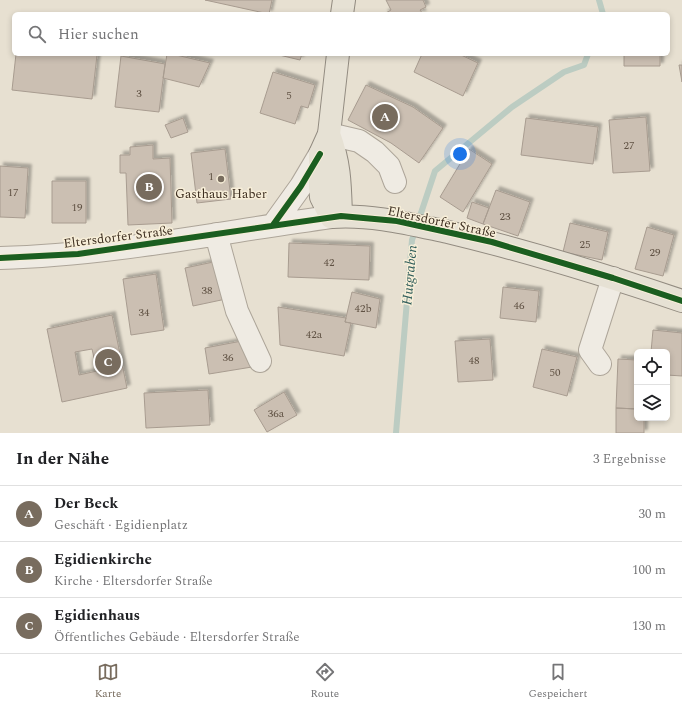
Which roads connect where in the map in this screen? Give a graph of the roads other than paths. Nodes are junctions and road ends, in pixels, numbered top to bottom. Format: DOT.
graph roads {
  1 [pos="344,0"];
  2 [pos="342,12"];
  3 [pos="338,56"];
  4 [pos="329,134"];
  5 [pos="320,154"];
  6 [pos="394,182"];
  7 [pos="336,216"];
  8 [pos="274,225"];
  9 [pos="216,234"];
  10 [pos="0,258"];
  11 [pos="613,278"];
  12 [pos="682,301"];
  13 [pos="260,361"];
  14 [pos="600,364"];
  1 -- 2 [label="main road"];
  3 -- 4 [label="main road"];
  4 -- 5 [label="main road"];
  4 -- 6 [label="street"];
  4 -- 7 [label="main road"];
  5 -- 7 [label="main road"];
  5 -- 8 [label="street"];
  7 -- 8 [label="street, Eltersdorfer Straße"];
  7 -- 11 [label="main road, Eltersdorfer Straße"];
  8 -- 9 [label="street, Eltersdorfer Straße"];
  9 -- 10 [label="street, Eltersdorfer Straße"];
  9 -- 13 [label="street"];
  11 -- 12 [label="main road, Eltersdorfer Straße"];
  11 -- 14 [label="street"];
}
